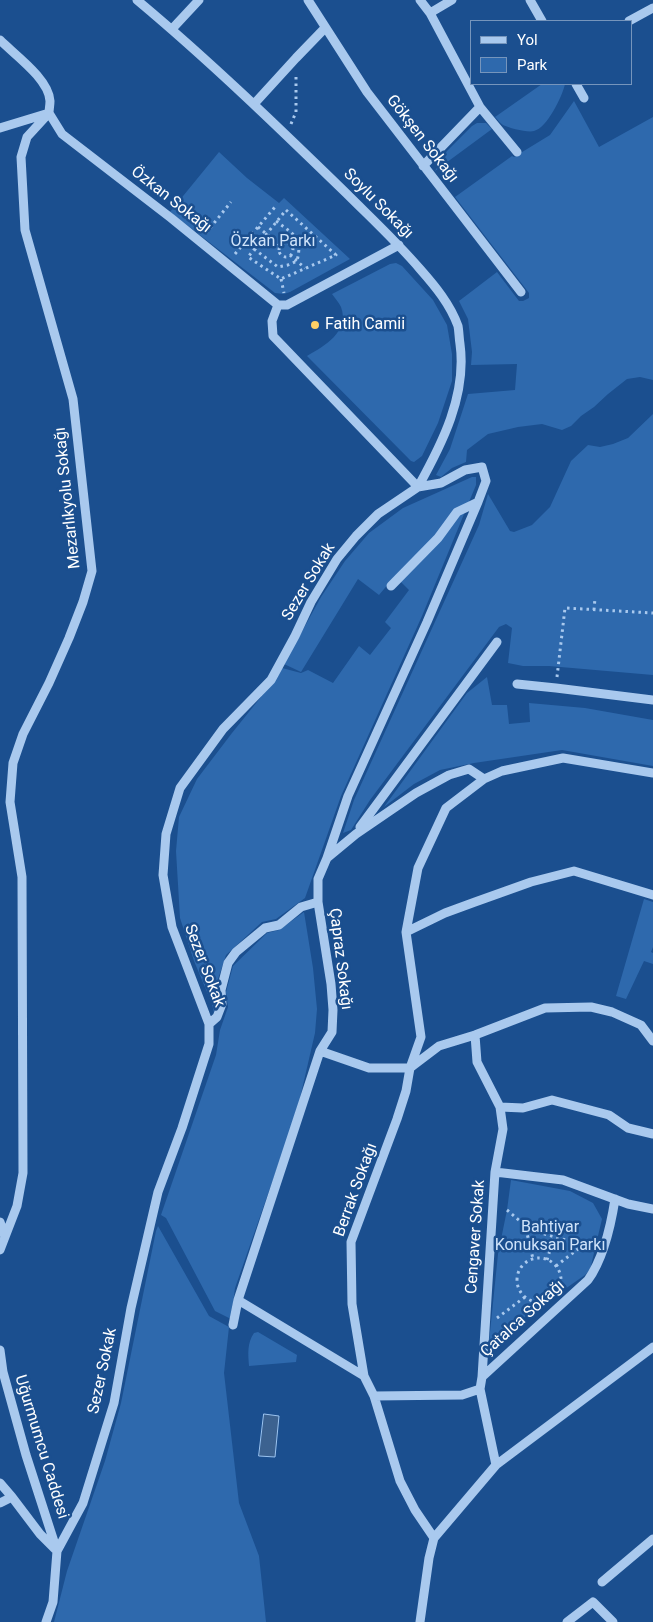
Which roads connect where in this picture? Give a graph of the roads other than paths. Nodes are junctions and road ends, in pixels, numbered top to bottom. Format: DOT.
graph roads {
  1 [pos="137,0"];
  2 [pos="199,0"];
  3 [pos="308,0"];
  4 [pos="420,0"];
  5 [pos="452,0"];
  6 [pos="530,0"];
  7 [pos="653,8"];
  8 [pos="430,13"];
  9 [pos="541,20"];
  10 [pos="632,20"];
  11 [pos="325,28"];
  12 [pos="172,29"];
  13 [pos="0,40"];
  14 [pos="577,85"];
  15 [pos="584,98"];
  16 [pos="254,104"];
  17 [pos="480,107"];
  18 [pos="49,113"];
  19 [pos="0,128"];
  20 [pos="517,152"];
  21 [pos="423,166"];
  22 [pos="399,245"];
  23 [pos="520,292"];
  24 [pos="278,305"];
  25 [pos="418,487"];
  26 [pos="478,502"];
  27 [pos="391,586"];
  28 [pos="497,642"];
  29 [pos="517,684"];
  30 [pos="653,700"];
  31 [pos="653,773"];
  32 [pos="484,779"];
  33 [pos="356,834"];
  34 [pos="326,858"];
  35 [pos="653,895"];
  36 [pos="318,902"];
  37 [pos="406,932"];
  38 [pos="209,1024"];
  39 [pos="475,1035"];
  40 [pos="653,1041"];
  41 [pos="320,1051"];
  42 [pos="410,1068"];
  43 [pos="500,1107"];
  44 [pos="653,1134"];
  45 [pos="495,1172"];
  46 [pos="615,1199"];
  47 [pos="653,1208"];
  48 [pos="0,1222"];
  49 [pos="5,1237"];
  50 [pos="0,1250"];
  51 [pos="238,1300"];
  52 [pos="233,1325"];
  53 [pos="653,1347"];
  54 [pos="0,1350"];
  55 [pos="364,1376"];
  56 [pos="482,1377"];
  57 [pos="480,1389"];
  58 [pos="374,1396"];
  59 [pos="496,1465"];
  60 [pos="0,1483"];
  61 [pos="12,1497"];
  62 [pos="0,1502"];
  63 [pos="434,1538"];
  64 [pos="653,1539"];
  65 [pos="57,1551"];
  66 [pos="602,1582"];
  67 [pos="46,1622"];
  68 [pos="420,1622"];
  69 [pos="567,1622"];
  70 [pos="613,1622"];
  1 -- 12 [label="street, Soylu Sokağı"];
  2 -- 12 [label="street"];
  3 -- 11 [label="street, Gökşen Sokağı"];
  4 -- 8 [label="street"];
  5 -- 8 [label="street"];
  6 -- 9 [label="street"];
  7 -- 10 [label="street"];
  8 -- 17 [label="street"];
  11 -- 16 [label="street"];
  11 -- 21 [label="street, Gökşen Sokağı"];
  12 -- 16 [label="street, Soylu Sokağı"];
  13 -- 18 [label="street"];
  14 -- 15 [label="street"];
  16 -- 22 [label="street, Soylu Sokağı"];
  17 -- 20 [label="street"];
  17 -- 21 [label="street"];
  18 -- 19 [label="street"];
  18 -- 24 [label="street, Özkan Sokağı"];
  18 -- 49 [label="street, Mezarlıkyolu Sokağı"];
  21 -- 23 [label="street, Gökşen Sokağı"];
  22 -- 24 [label="street"];
  22 -- 25 [label="street, Soylu Sokağı"];
  24 -- 25 [label="street"];
  25 -- 26 [label="street, Çapraz Sokağı"];
  25 -- 38 [label="street, Sezer Sokak"];
  26 -- 27 [label="street"];
  26 -- 34 [label="street, Çapraz Sokağı"];
  28 -- 33 [label="street"];
  29 -- 30 [label="street"];
  31 -- 32 [label="street, Berrak Sokağı"];
  32 -- 33 [label="street"];
  32 -- 37 [label="street, Berrak Sokağı"];
  33 -- 34 [label="street"];
  34 -- 36 [label="street, Çapraz Sokağı"];
  35 -- 37 [label="street"];
  36 -- 38 [label="street"];
  36 -- 41 [label="street, Çapraz Sokağı"];
  37 -- 42 [label="street, Berrak Sokağı"];
  38 -- 65 [label="street, Sezer Sokak"];
  39 -- 40 [label="street"];
  39 -- 42 [label="street"];
  39 -- 43 [label="street"];
  41 -- 42 [label="street"];
  41 -- 51 [label="street, Çapraz Sokağı"];
  42 -- 55 [label="street, Berrak Sokağı"];
  43 -- 44 [label="street"];
  43 -- 45 [label="street"];
  45 -- 46 [label="street, Cengaver Sokak"];
  45 -- 56 [label="street, Cengaver Sokak"];
  46 -- 47 [label="street, Cengaver Sokak"];
  46 -- 56 [label="street, Çatalca Sokağı"];
  48 -- 49 [label="street"];
  49 -- 50 [label="street"];
  51 -- 52 [label="street, Çapraz Sokağı"];
  51 -- 55 [label="street"];
  53 -- 59 [label="street"];
  54 -- 65 [label="street, Uğurmumcu Caddesi"];
  55 -- 58 [label="street, Berrak Sokağı"];
  56 -- 57 [label="street, Çatalca Sokağı"];
  57 -- 58 [label="street"];
  57 -- 59 [label="street, Çatalca Sokağı"];
  58 -- 63 [label="street, Berrak Sokağı"];
  59 -- 63 [label="street"];
  60 -- 61 [label="street"];
  61 -- 62 [label="street"];
  61 -- 65 [label="street"];
  63 -- 68 [label="street"];
  64 -- 66 [label="street"];
  65 -- 67 [label="street"];
  69 -- 70 [label="street"];
}
